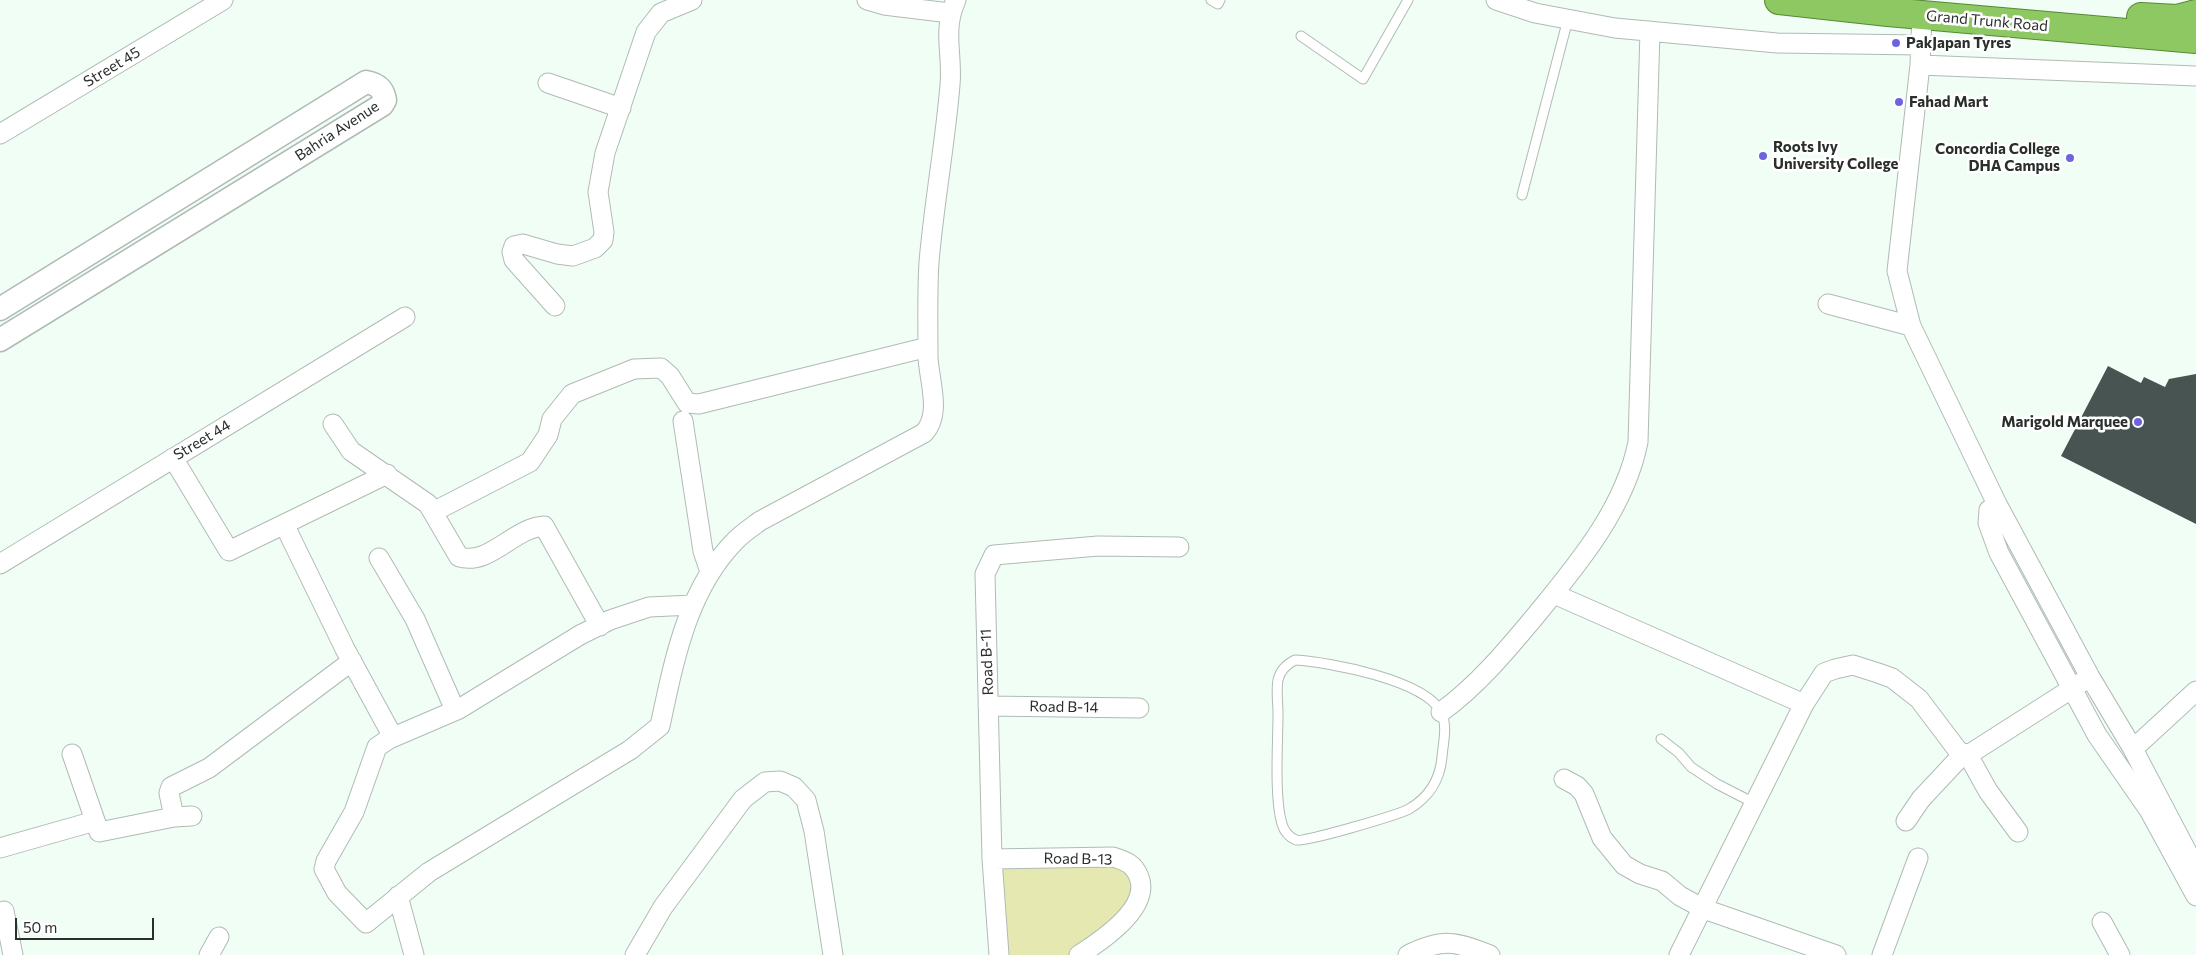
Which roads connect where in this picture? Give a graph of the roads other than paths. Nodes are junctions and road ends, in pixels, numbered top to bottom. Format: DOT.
graph roads {
  1 [pos="223,0"];
  2 [pos="692,0"];
  3 [pos="867,0"];
  4 [pos="1211,0"];
  5 [pos="1220,0"];
  6 [pos="1408,0"];
  7 [pos="1496,0"];
  8 [pos="1779,0"];
  9 [pos="953,7"];
  10 [pos="2196,14"];
  11 [pos="1924,16"];
  12 [pos="1568,19"];
  13 [pos="1650,31"];
  14 [pos="1300,36"];
  15 [pos="2196,39"];
  16 [pos="1921,45"];
  17 [pos="1920,65"];
  18 [pos="2196,76"];
  19 [pos="548,83"];
  20 [pos="621,108"];
  21 [pos="0,134"];
  22 [pos="1522,195"];
  23 [pos="1828,304"];
  24 [pos="555,306"];
  25 [pos="0,309"];
  26 [pos="404,317"];
  27 [pos="1911,326"];
  28 [pos="0,340"];
  29 [pos="928,347"];
  30 [pos="683,421"];
  31 [pos="333,424"];
  32 [pos="173,458"];
  33 [pos="387,474"];
  34 [pos="1997,504"];
  35 [pos="435,511"];
  36 [pos="284,524"];
  37 [pos="1179,547"];
  38 [pos="379,558"];
  39 [pos="0,564"];
  40 [pos="710,572"];
  41 [pos="1554,594"];
  42 [pos="693,605"];
  43 [pos="600,626"];
  44 [pos="352,661"];
  45 [pos="2090,677"];
  46 [pos="2072,689"];
  47 [pos="2196,691"];
  48 [pos="1804,704"];
  49 [pos="988,706"];
  50 [pos="1139,708"];
  51 [pos="455,710"];
  52 [pos="1441,712"];
  53 [pos="393,737"];
  54 [pos="1661,739"];
  55 [pos="2133,749"];
  56 [pos="72,754"];
  57 [pos="1966,754"];
  58 [pos="1564,779"];
  59 [pos="1754,803"];
  60 [pos="95,821"];
  61 [pos="1906,821"];
  62 [pos="2018,832"];
  63 [pos="0,848"];
  64 [pos="1918,858"];
  65 [pos="992,859"];
  66 [pos="2196,869"];
  67 [pos="398,896"];
  68 [pos="2196,896"];
  69 [pos="1704,909"];
  70 [pos="4,911"];
  71 [pos="2102,922"];
  72 [pos="219,937"];
  73 [pos="14,955"];
  74 [pos="209,955"];
  75 [pos="414,955"];
  76 [pos="635,955"];
  77 [pos="834,955"];
  78 [pos="1000,955"];
  79 [pos="1079,955"];
  80 [pos="1408,955"];
  81 [pos="1490,955"];
  82 [pos="1679,955"];
  83 [pos="1836,955"];
  84 [pos="1882,955"];
  85 [pos="2120,955"];
  1 -- 21 [label="street, Street 45"];
  2 -- 20 [label="street"];
  3 -- 9 [label="street"];
  4 -- 5 [label="lane"];
  6 -- 14 [label="lane"];
  7 -- 12 [label="street"];
  8 -- 11 [label="highway, Grand Trunk Road"];
  9 -- 29 [label="street"];
  10 -- 11 [label="highway"];
  11 -- 15 [label="highway, Grand Trunk Road"];
  11 -- 16 [label="street"];
  12 -- 13 [label="street"];
  12 -- 22 [label="lane"];
  13 -- 16 [label="street"];
  13 -- 41 [label="street"];
  16 -- 17 [label="street"];
  17 -- 18 [label="street"];
  17 -- 27 [label="street"];
  19 -- 20 [label="street"];
  20 -- 24 [label="street"];
  23 -- 27 [label="street"];
  25 -- 28 [label="street, Bahria Avenue"];
  26 -- 32 [label="street, Street 44"];
  27 -- 34 [label="street"];
  29 -- 35 [label="street"];
  29 -- 40 [label="street"];
  30 -- 40 [label="street"];
  31 -- 33 [label="street"];
  32 -- 36 [label="street"];
  32 -- 39 [label="street, Street 44"];
  33 -- 35 [label="street"];
  33 -- 36 [label="street"];
  34 -- 45 [label="street"];
  34 -- 46 [label="street"];
  35 -- 43 [label="street"];
  36 -- 44 [label="street"];
  37 -- 49 [label="street, Road B-11"];
  38 -- 51 [label="street"];
  40 -- 42 [label="street"];
  41 -- 48 [label="street"];
  41 -- 52 [label="street"];
  42 -- 43 [label="street"];
  42 -- 67 [label="street"];
  43 -- 51 [label="street"];
  44 -- 53 [label="street"];
  44 -- 60 [label="street"];
  45 -- 46 [label="street"];
  45 -- 55 [label="street"];
  46 -- 57 [label="street"];
  46 -- 68 [label="street"];
  47 -- 55 [label="street"];
  48 -- 57 [label="street"];
  48 -- 59 [label="street"];
  49 -- 50 [label="street, Road B-14"];
  49 -- 65 [label="street, Road B-11"];
  51 -- 53 [label="street"];
  52 -- 52 [label="lane"];
  53 -- 67 [label="street"];
  54 -- 59 [label="lane"];
  55 -- 66 [label="street"];
  56 -- 60 [label="street"];
  57 -- 61 [label="street"];
  57 -- 62 [label="street"];
  58 -- 69 [label="street"];
  59 -- 69 [label="street"];
  60 -- 63 [label="street"];
  64 -- 84 [label="street"];
  65 -- 78 [label="street, Road B-11"];
  65 -- 79 [label="street, Road B-13"];
  67 -- 75 [label="street"];
  69 -- 82 [label="street"];
  69 -- 83 [label="street"];
  70 -- 73 [label="street"];
  71 -- 85 [label="street"];
  72 -- 74 [label="street"];
  76 -- 77 [label="street"];
  80 -- 81 [label="street"];
}
